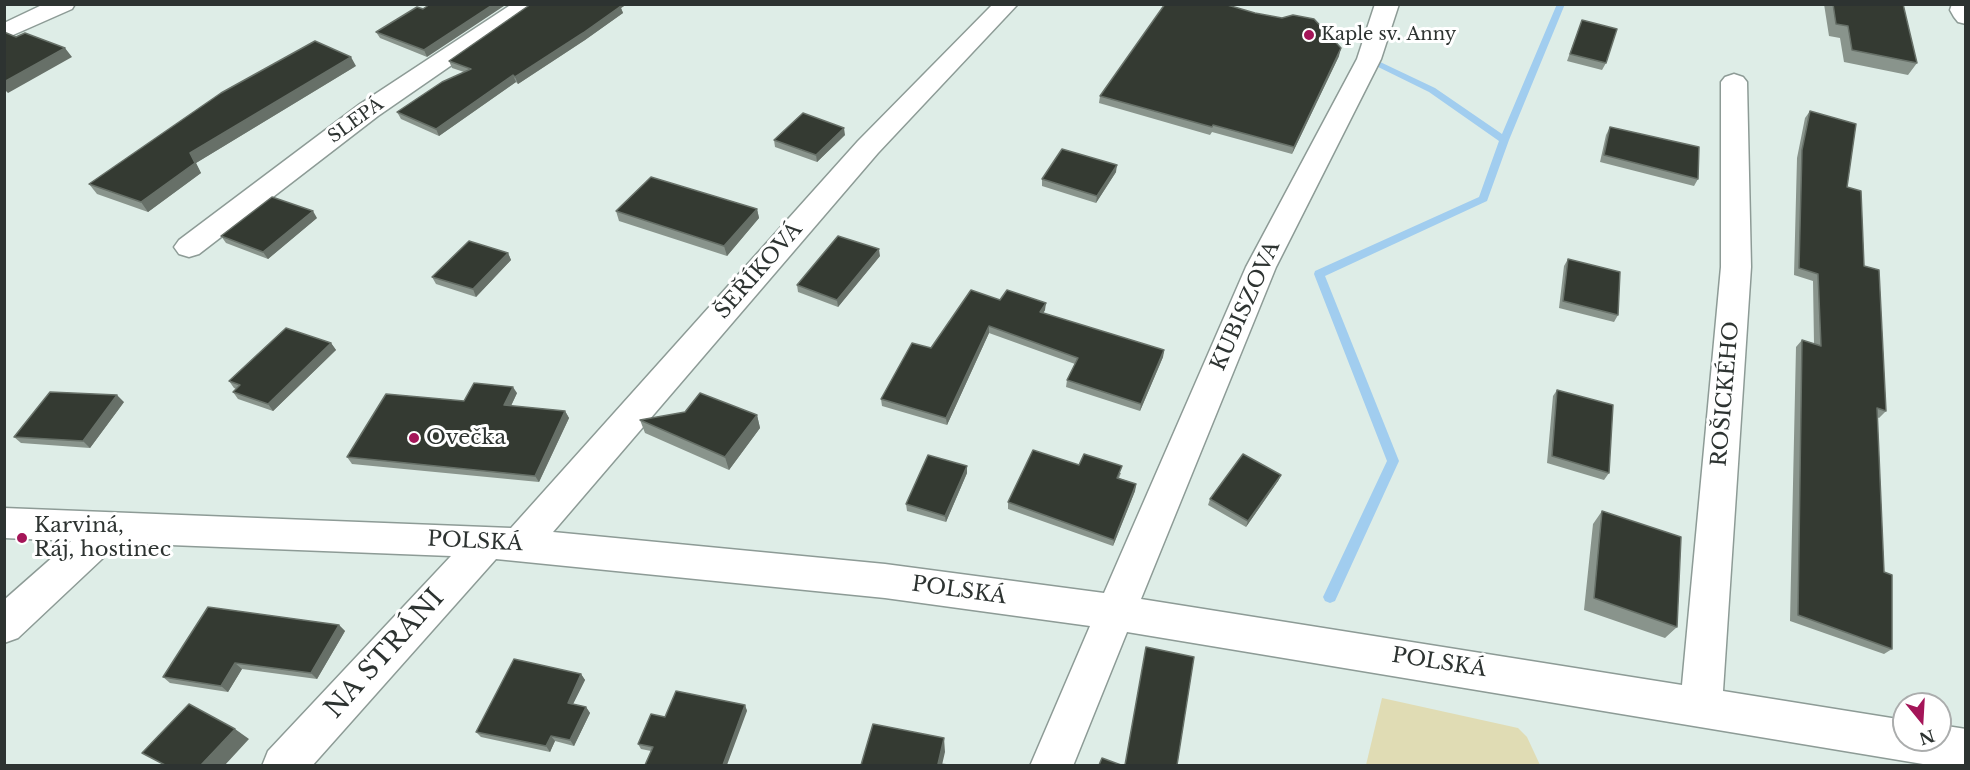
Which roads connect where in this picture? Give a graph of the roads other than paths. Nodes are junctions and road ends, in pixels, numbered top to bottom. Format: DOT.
graph roads {
  1 [pos="64,4"];
  2 [pos="529,4"];
  3 [pos="1006,4"];
  4 [pos="1387,4"];
  5 [pos="1964,4"];
  6 [pos="1965,17"];
  7 [pos="4,32"];
  8 [pos="1734,82"];
  9 [pos="189,247"];
  10 [pos="4,523"];
  11 [pos="112,527"];
  12 [pos="504,543"];
  13 [pos="1114,612"];
  14 [pos="4,625"];
  15 [pos="1701,706"];
  16 [pos="1892,738"];
  17 [pos="283,765"];
  18 [pos="1051,765"];
  1 -- 7 [label="street"];
  2 -- 9 [label="street, SLEPÁ"];
  3 -- 12 [label="street, ŠEŘÍKOVÁ"];
  4 -- 13 [label="street, KUBISZOVA"];
  5 -- 6 [label="street"];
  8 -- 15 [label="street, ROŠICKÉHO"];
  10 -- 11 [label="street, POLSKÁ"];
  11 -- 12 [label="street, POLSKÁ"];
  11 -- 14 [label="street"];
  12 -- 13 [label="street, POLSKÁ"];
  12 -- 17 [label="street, NA STRÁNI"];
  13 -- 15 [label="street, POLSKÁ"];
  13 -- 18 [label="street, KUBISZOVA"];
  15 -- 16 [label="street, POLSKÁ"];
}
